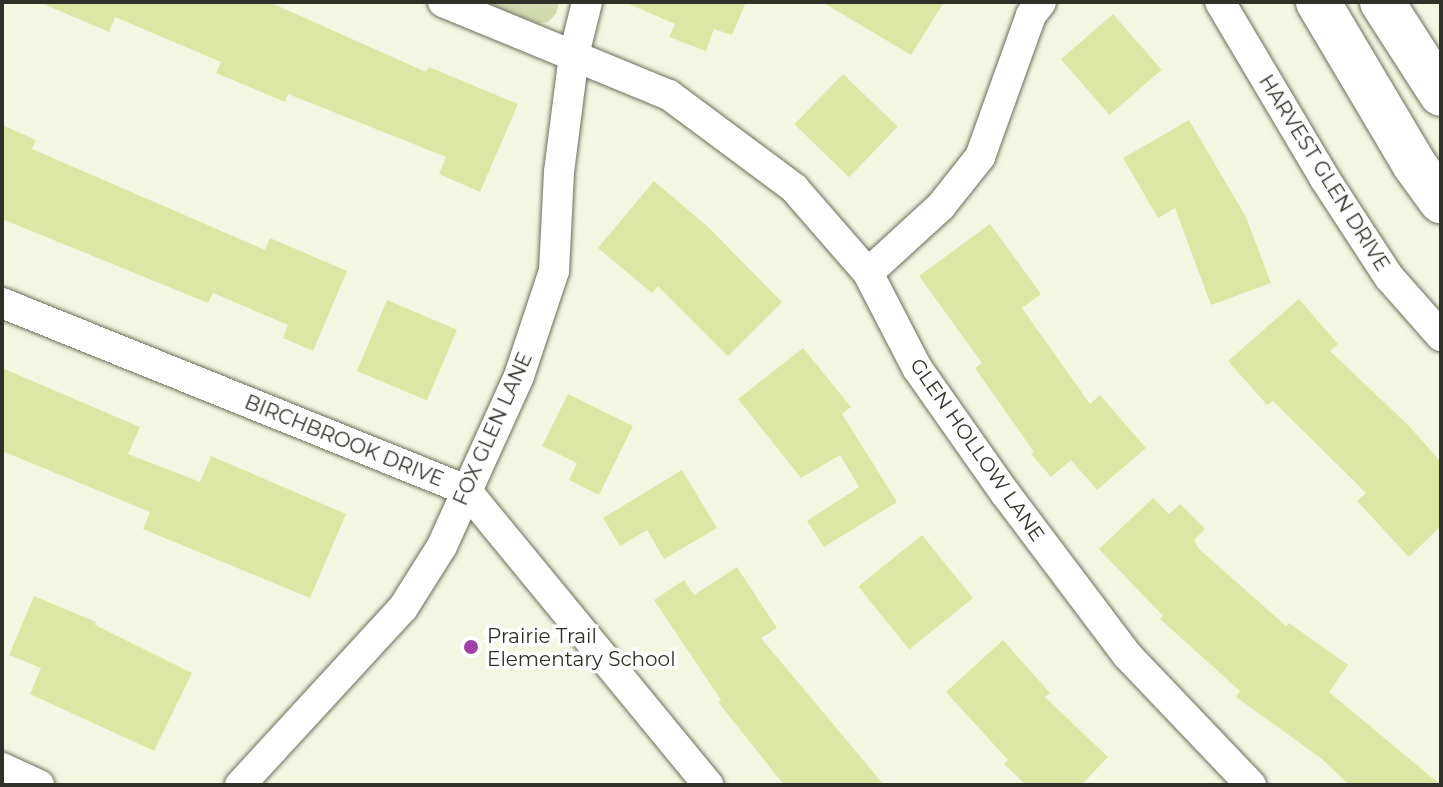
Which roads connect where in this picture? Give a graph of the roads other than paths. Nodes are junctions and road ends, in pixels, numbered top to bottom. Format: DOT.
graph roads {
  1 [pos="443,2"];
  2 [pos="587,2"];
  3 [pos="1041,2"];
  4 [pos="1220,2"];
  5 [pos="1318,2"];
  6 [pos="1382,2"];
  7 [pos="574,55"];
  8 [pos="1441,94"];
  9 [pos="1441,201"];
  10 [pos="868,273"];
  11 [pos="2,303"];
  12 [pos="1441,336"];
  13 [pos="466,490"];
  14 [pos="2,768"];
  15 [pos="39,785"];
  16 [pos="240,785"];
  17 [pos="708,785"];
  18 [pos="1251,785"];
  1 -- 7 [label="street, GLEN HOLLOW LANE"];
  2 -- 7 [label="street, FOX GLEN LANE"];
  3 -- 10 [label="street"];
  4 -- 12 [label="street, HARVEST GLEN DRIVE"];
  5 -- 9 [label="main road"];
  6 -- 8 [label="main road"];
  7 -- 10 [label="street, GLEN HOLLOW LANE"];
  7 -- 13 [label="street, FOX GLEN LANE"];
  10 -- 18 [label="street, GLEN HOLLOW LANE"];
  11 -- 13 [label="street, BIRCHBROOK DRIVE"];
  13 -- 16 [label="street, FOX GLEN LANE"];
  13 -- 17 [label="street, BIRCHBROOK DRIVE"];
  14 -- 15 [label="street"];
}
